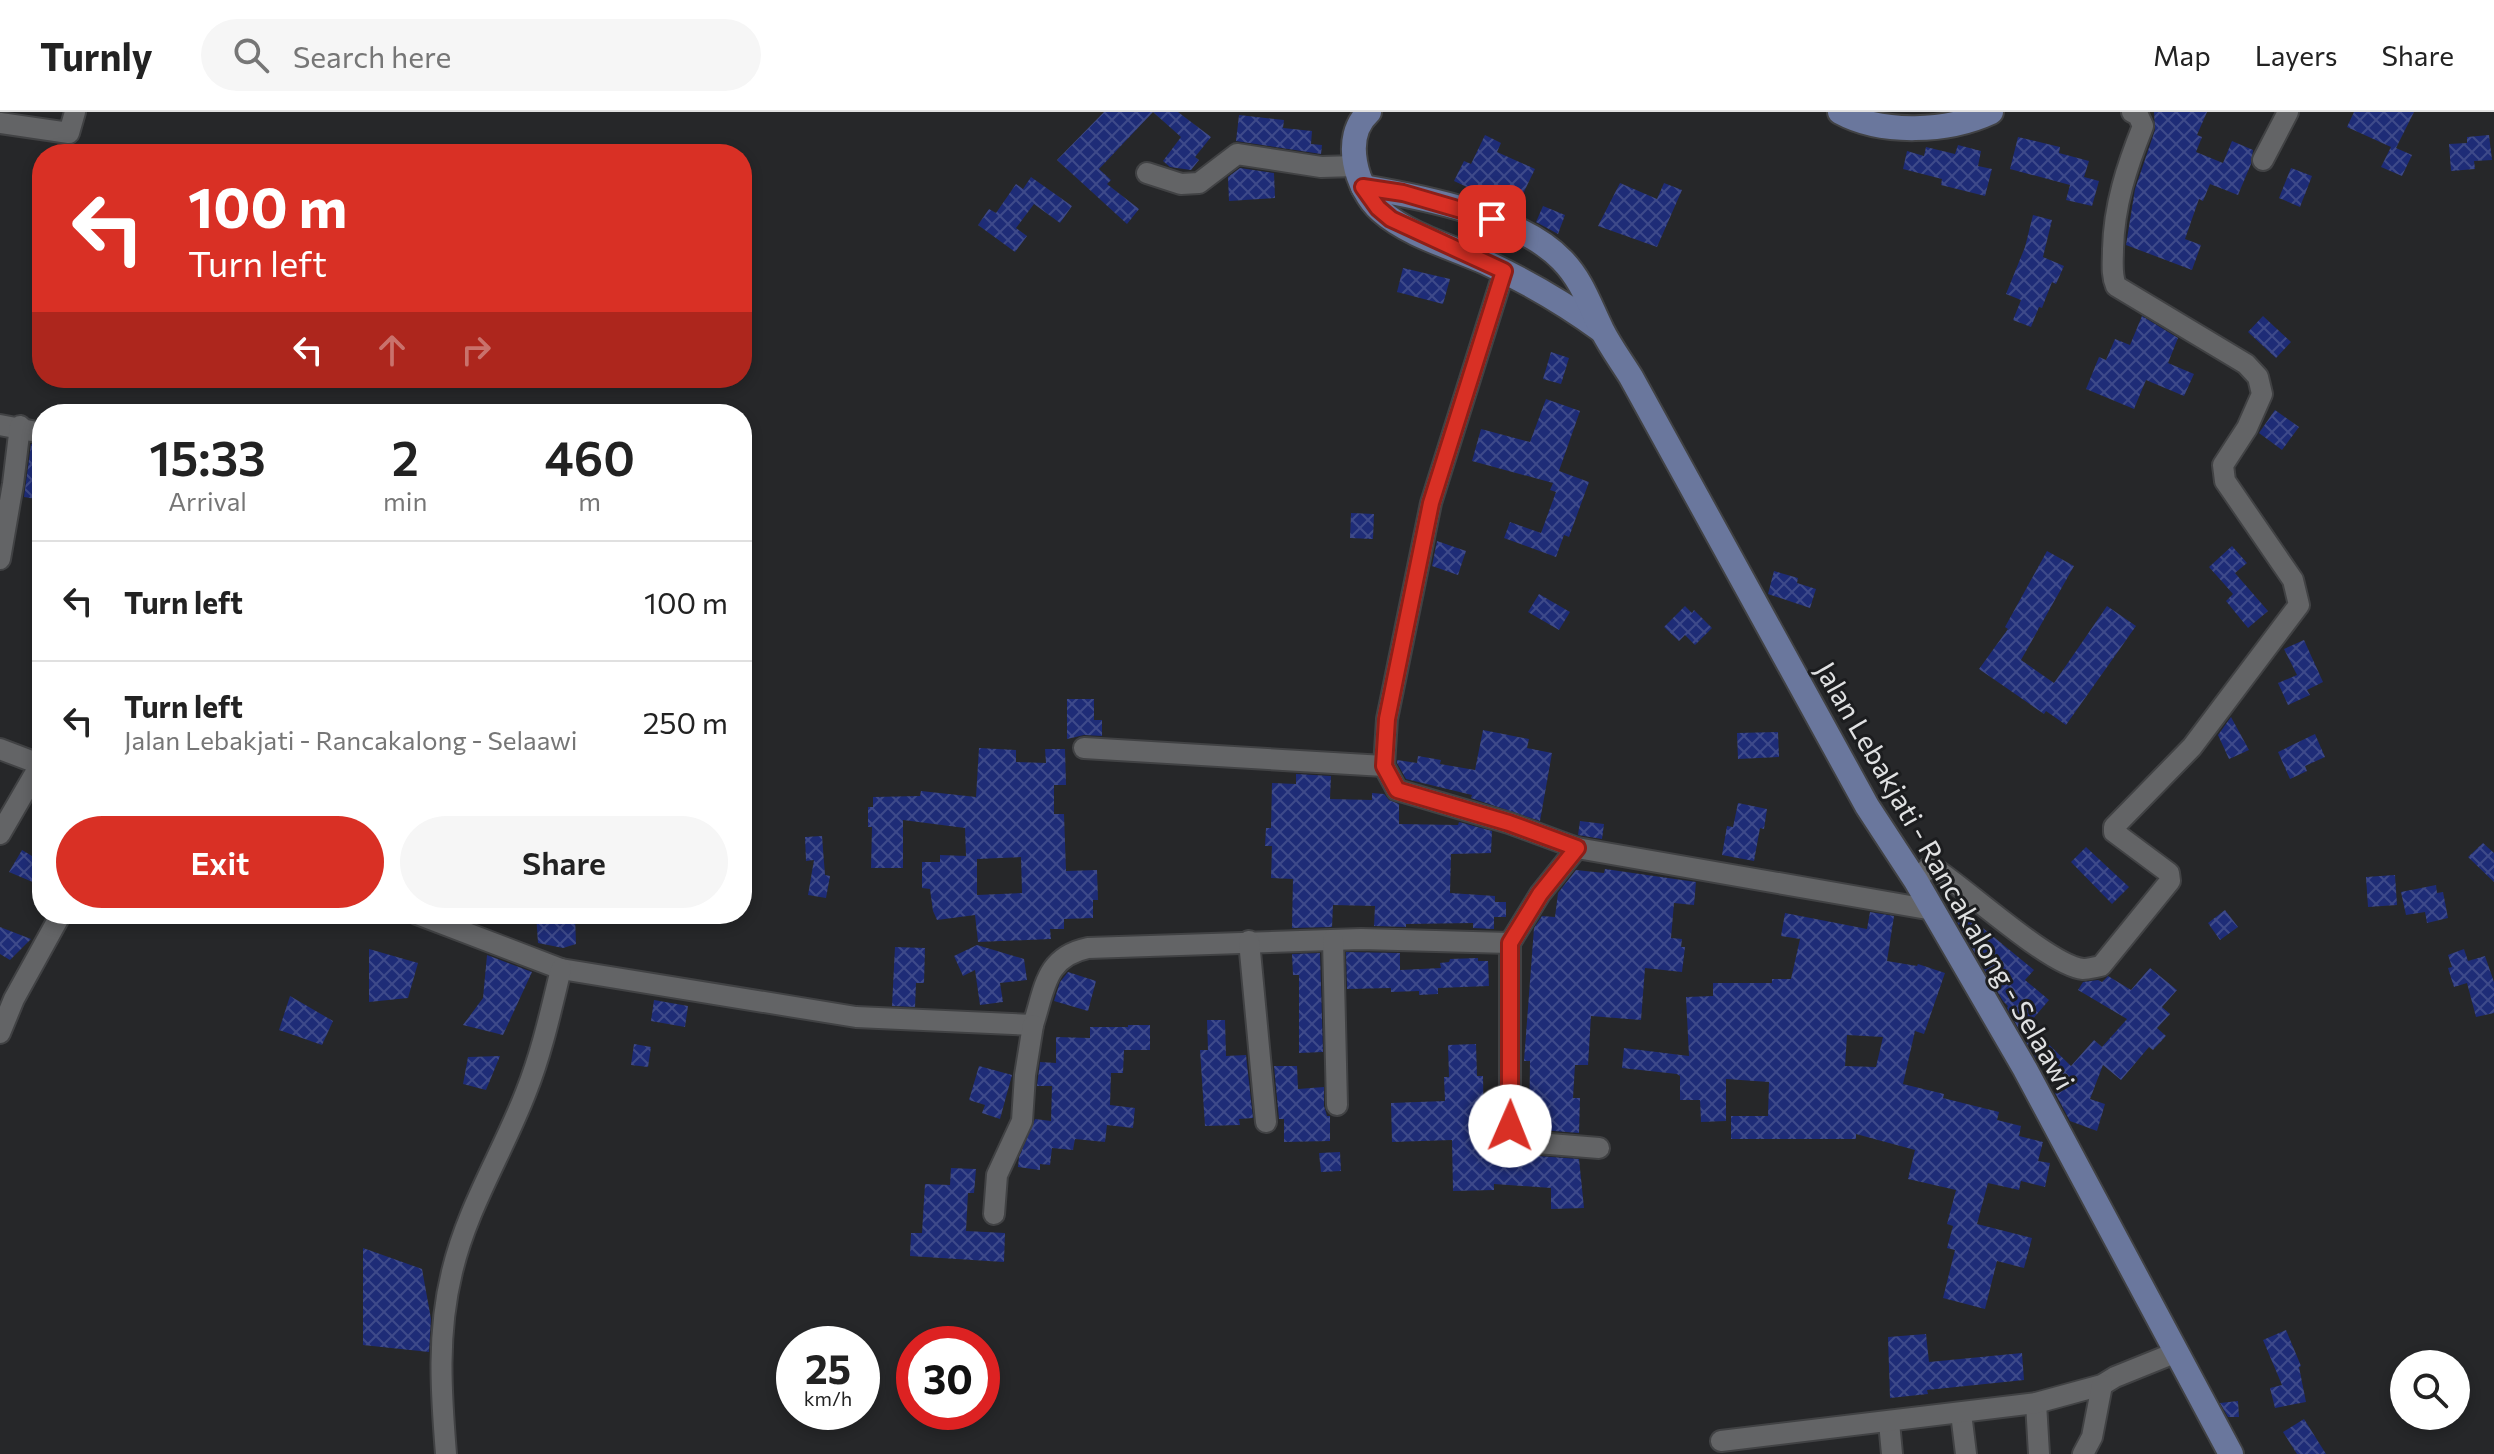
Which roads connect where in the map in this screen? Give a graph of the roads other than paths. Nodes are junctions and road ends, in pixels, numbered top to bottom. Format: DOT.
graph roads {
  1 [pos="75,112"];
  2 [pos="1369,112"];
  3 [pos="1840,112"];
  4 [pos="1991,112"];
  5 [pos="2132,112"];
  6 [pos="2288,112"];
  7 [pos="0,123"];
  8 [pos="2263,160"];
  9 [pos="1147,173"];
  10 [pos="1360,176"];
  11 [pos="1504,271"];
  12 [pos="1603,332"];
  13 [pos="10,426"];
  14 [pos="32,431"];
  15 [pos="0,559"];
  16 [pos="1084,748"];
  17 [pos="0,749"];
  18 [pos="32,761"];
  19 [pos="1384,766"];
  20 [pos="32,780"];
  21 [pos="0,834"];
  22 [pos="1577,848"];
  23 [pos="1916,881"];
  24 [pos="1933,910"];
  25 [pos="54,924"];
  26 [pos="443,924"];
  27 [pos="1333,940"];
  28 [pos="1249,941"];
  29 [pos="1510,943"];
  30 [pos="561,969"];
  31 [pos="7,995"];
  32 [pos="1033,1025"];
  33 [pos="0,1033"];
  34 [pos="1337,1105"];
  35 [pos="1266,1122"];
  36 [pos="1599,1148"];
  37 [pos="994,1214"];
  38 [pos="2177,1352"];
  39 [pos="2102,1385"];
  40 [pos="2036,1403"];
  41 [pos="1961,1413"];
  42 [pos="1889,1422"];
  43 [pos="1721,1441"];
  44 [pos="446,1454"];
  45 [pos="1892,1454"];
  46 [pos="1966,1454"];
  47 [pos="2039,1454"];
  48 [pos="2083,1454"];
  49 [pos="2231,1454"];
  1 -- 7 [label="street"];
  2 -- 10 [label="main road"];
  3 -- 4 [label="main road"];
  5 -- 23 [label="street"];
  6 -- 8 [label="street"];
  9 -- 10 [label="street"];
  10 -- 11 [label="main road, Jalan Lebakjati - Rancakalong - Selaawi"];
  10 -- 12 [label="main road, Jalan Lebakjati - Rancakalong - Selaawi"];
  11 -- 12 [label="main road, Jalan Lebakjati - Rancakalong - Selaawi"];
  11 -- 19 [label="street"];
  12 -- 23 [label="main road, Jalan Lebakjati - Rancakalong - Selaawi"];
  13 -- 14 [label="street"];
  13 -- 15 [label="street"];
  16 -- 19 [label="street"];
  17 -- 18 [label="street"];
  19 -- 22 [label="street"];
  20 -- 21 [label="street"];
  22 -- 24 [label="street"];
  22 -- 29 [label="street"];
  23 -- 24 [label="main road, Jalan Lebakjati - Rancakalong - Selaawi"];
  24 -- 38 [label="main road, Jalan Lebakjati - Rancakalong - Selaawi"];
  25 -- 31 [label="street"];
  26 -- 30 [label="street"];
  27 -- 28 [label="street"];
  27 -- 29 [label="street"];
  27 -- 34 [label="street"];
  28 -- 32 [label="street"];
  28 -- 35 [label="street"];
  29 -- 36 [label="street"];
  30 -- 32 [label="street"];
  30 -- 44 [label="street"];
  31 -- 33 [label="street"];
  32 -- 37 [label="street"];
  38 -- 39 [label="street"];
  38 -- 49 [label="main road, Jalan Lebakjati - Rancakalong - Selaawi"];
  39 -- 40 [label="street"];
  39 -- 48 [label="street"];
  40 -- 41 [label="street"];
  40 -- 47 [label="street"];
  41 -- 42 [label="street"];
  41 -- 46 [label="street"];
  42 -- 43 [label="street"];
  42 -- 45 [label="street"];
}
